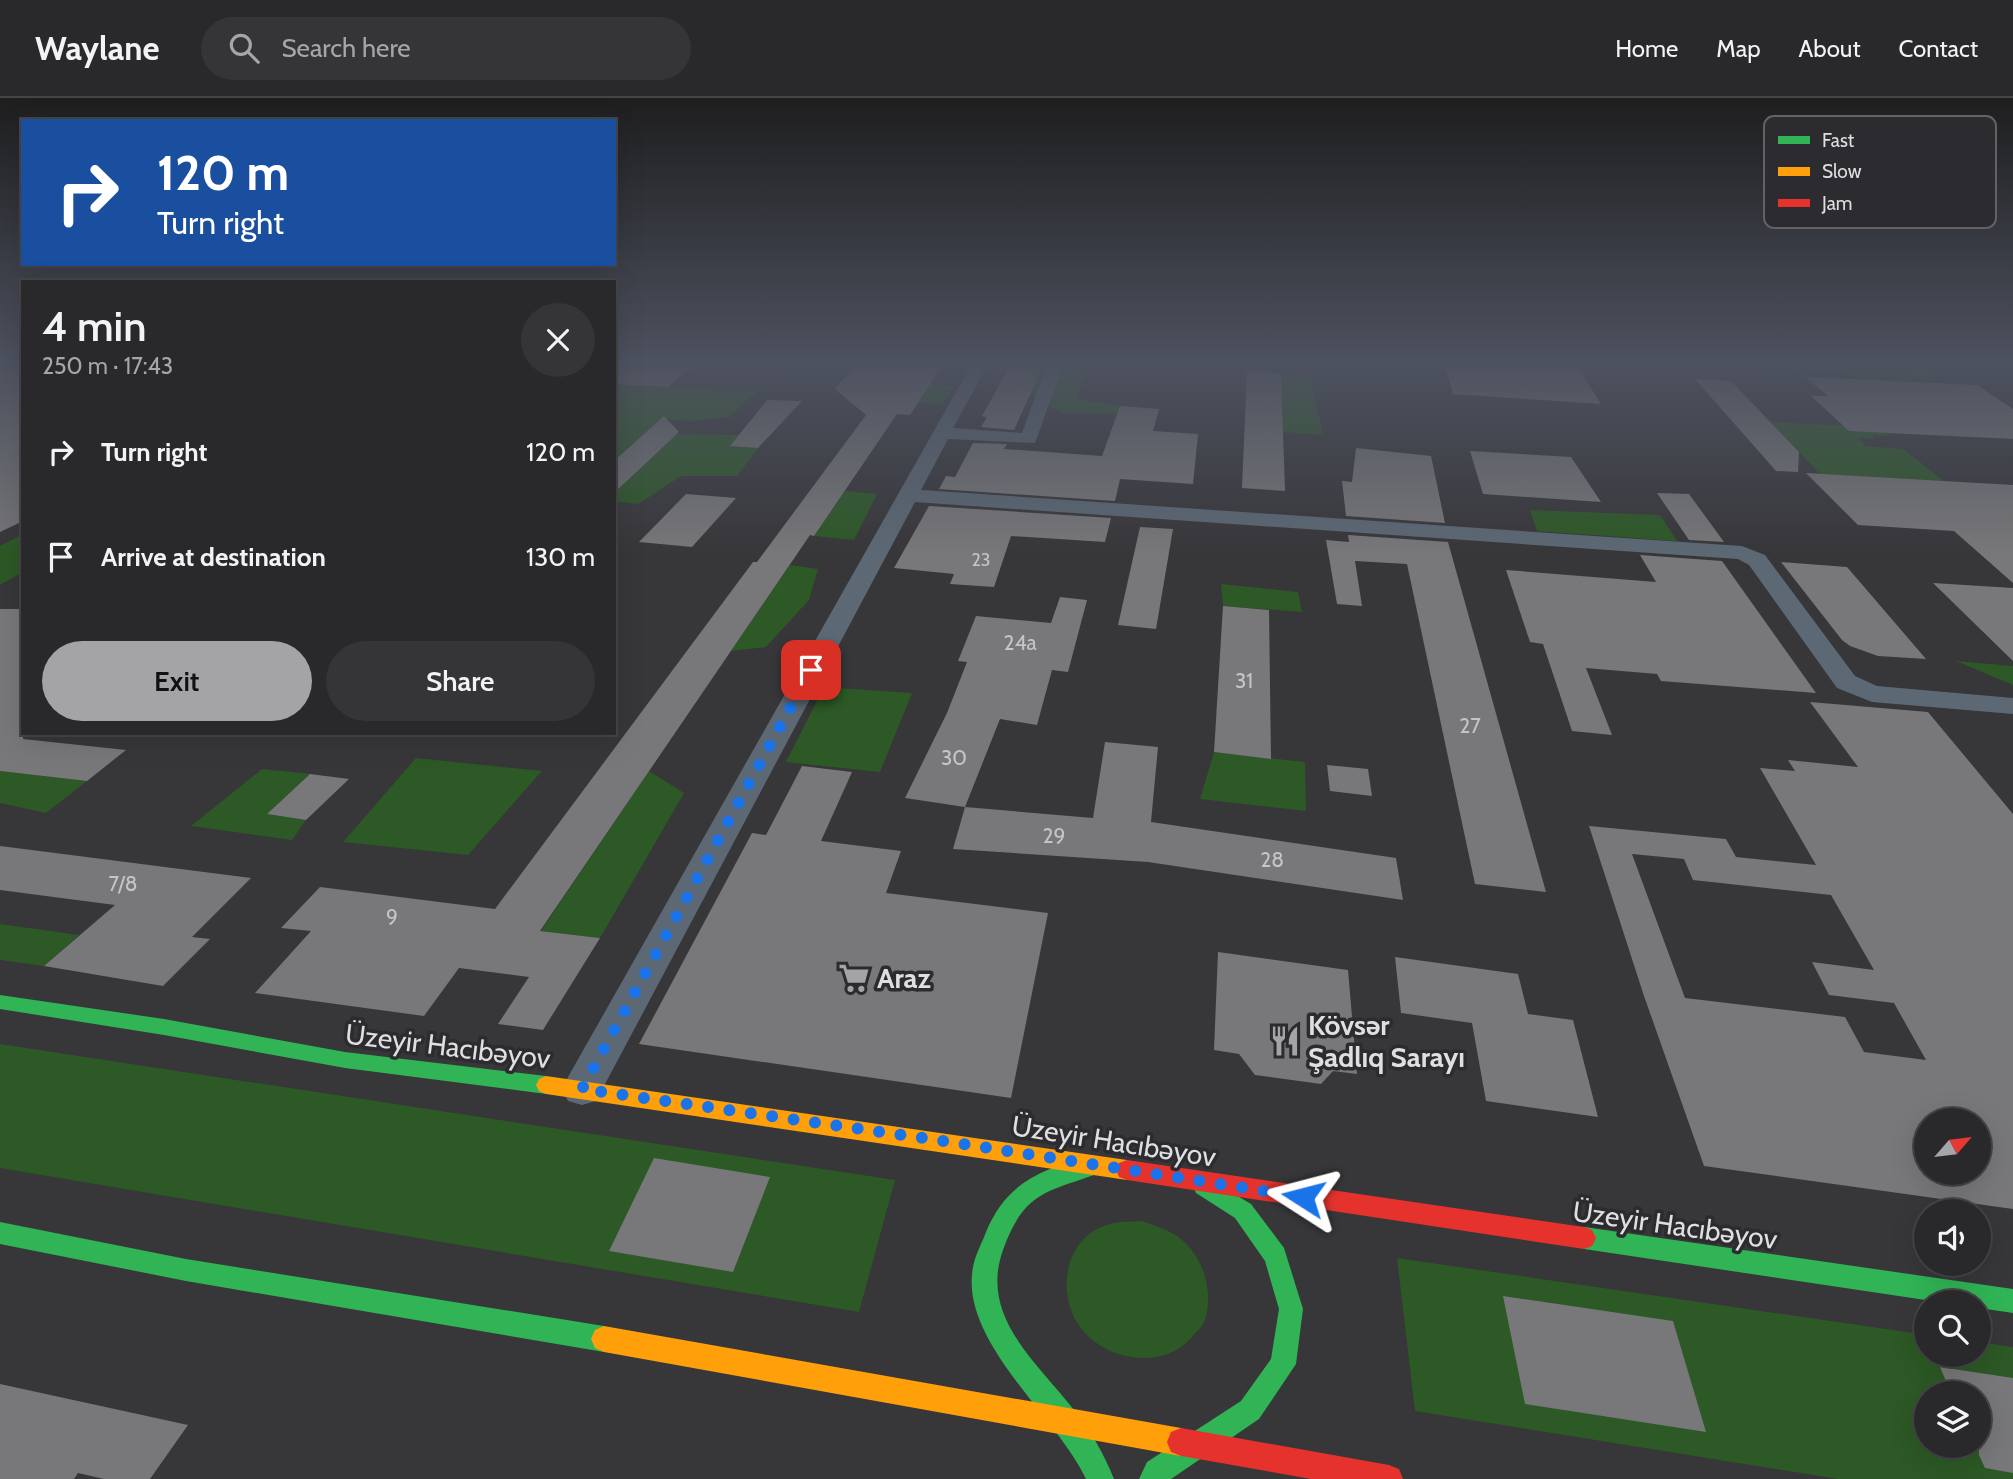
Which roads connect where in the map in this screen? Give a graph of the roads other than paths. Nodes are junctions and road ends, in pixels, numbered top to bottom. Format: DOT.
graph roads {
  1 [pos="946,426"];
  2 [pos="1033,426"];
  3 [pos="942,433"];
  4 [pos="907,495"];
  5 [pos="2013,706"];
  6 [pos="0,1002"];
  7 [pos="582,1089"];
  8 [pos="1098,1165"];
  9 [pos="1197,1181"];
  10 [pos="0,1233"];
  11 [pos="2013,1301"];
  12 [pos="1066,1421"];
  13 [pos="1197,1445"];
  14 [pos="1100,1479"];
  15 [pos="1153,1479"];
  16 [pos="1389,1479"];
  1 -- 3 [label="street"];
  2 -- 3 [label="street"];
  3 -- 4 [label="street"];
  4 -- 5 [label="street"];
  4 -- 7 [label="street"];
  6 -- 7 [label="main road, Üzeyir Hacıbəyov"];
  7 -- 8 [label="main road, Üzeyir Hacıbəyov"];
  8 -- 9 [label="main road, Üzeyir Hacıbəyov"];
  8 -- 12 [label="main road"];
  9 -- 11 [label="main road, Üzeyir Hacıbəyov"];
  9 -- 13 [label="main road"];
  10 -- 12 [label="main road"];
  12 -- 13 [label="main road"];
  12 -- 14 [label="main road"];
  13 -- 15 [label="main road"];
  13 -- 16 [label="main road"];
}
